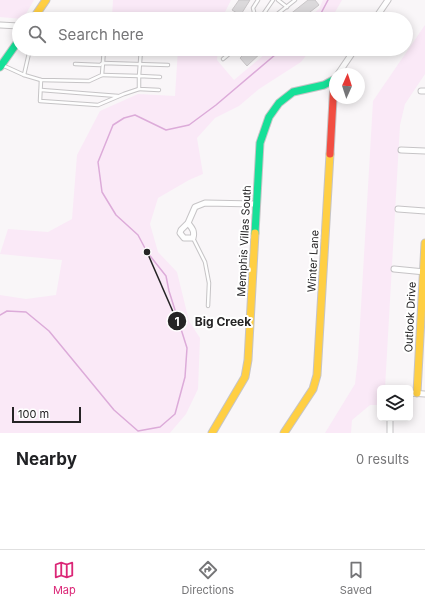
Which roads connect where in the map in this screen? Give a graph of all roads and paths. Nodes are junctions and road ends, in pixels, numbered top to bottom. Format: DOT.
graph roads {
  1 [pos="46,0"];
  2 [pos="258,0"];
  3 [pos="273,0"];
  4 [pos="278,0"];
  5 [pos="295,0"];
  6 [pos="388,0"];
  7 [pos="287,7"];
  8 [pos="38,12"];
  9 [pos="254,12"];
  10 [pos="264,12"];
  11 [pos="281,12"];
  12 [pos="380,12"];
  13 [pos="0,25"];
  14 [pos="12,26"];
  15 [pos="12,50"];
  16 [pos="28,56"];
  17 [pos="104,56"];
  18 [pos="141,56"];
  19 [pos="227,56"];
  20 [pos="350,56"];
  21 [pos="223,59"];
  22 [pos="103,63"];
  23 [pos="75,64"];
  24 [pos="140,64"];
  25 [pos="168,65"];
  26 [pos="1,66"];
  27 [pos="342,68"];
  28 [pos="102,74"];
  29 [pos="24,75"];
  30 [pos="139,76"];
  31 [pos="160,77"];
  32 [pos="42,80"];
  33 [pos="329,82"];
  34 [pos="139,89"];
  35 [pos="41,90"];
  36 [pos="159,90"];
  37 [pos="119,96"];
  38 [pos="334,104"];
  39 [pos="402,150"];
  40 [pos="425,151"];
  41 [pos="257,204"];
  42 [pos="398,209"];
  43 [pos="425,211"];
  44 [pos="188,223"];
  45 [pos="193,238"];
  46 [pos="425,243"];
  47 [pos="394,269"];
  48 [pos="424,272"];
  49 [pos="208,306"];
  50 [pos="422,332"];
  51 [pos="413,393"];
  52 [pos="425,394"];
  53 [pos="390,421"];
  54 [pos="212,433"];
  55 [pos="284,433"];
  56 [pos="390,433"];
  1 -- 8 [label="street"];
  2 -- 9 [label="lane"];
  3 -- 10 [label="lane"];
  4 -- 7 [label="lane"];
  5 -- 7 [label="lane"];
  6 -- 12 [label="street"];
  7 -- 11 [label="lane"];
  13 -- 14 [label="street"];
  15 -- 26 [label="street"];
  16 -- 29 [label="lane"];
  17 -- 22 [label="lane"];
  18 -- 24 [label="lane"];
  19 -- 21 [label="lane"];
  20 -- 27 [label="street"];
  22 -- 23 [label="lane"];
  22 -- 24 [label="lane"];
  22 -- 28 [label="lane"];
  24 -- 25 [label="lane"];
  24 -- 30 [label="lane"];
  26 -- 29 [label="lane"];
  28 -- 30 [label="lane"];
  28 -- 32 [label="lane"];
  29 -- 32 [label="lane"];
  30 -- 31 [label="lane"];
  30 -- 34 [label="lane"];
  32 -- 35 [label="lane"];
  33 -- 41 [label="street, Memphis Villas South"];
  34 -- 36 [label="lane"];
  34 -- 37 [label="lane"];
  35 -- 37 [label="lane"];
  35 -- 37 [label="lane"];
  38 -- 55 [label="street, Winter Lane"];
  39 -- 40 [label="street"];
  41 -- 44 [label="street"];
  41 -- 54 [label="street, Memphis Villas South"];
  42 -- 43 [label="street"];
  44 -- 45 [label="street"];
  44 -- 45 [label="street"];
  45 -- 49 [label="lane"];
  46 -- 48 [label="street, Outlook Drive"];
  47 -- 48 [label="street"];
  48 -- 50 [label="street, Outlook Drive"];
  50 -- 51 [label="street, Outlook Drive"];
  51 -- 52 [label="street"];
  53 -- 56 [label="street"];
}
